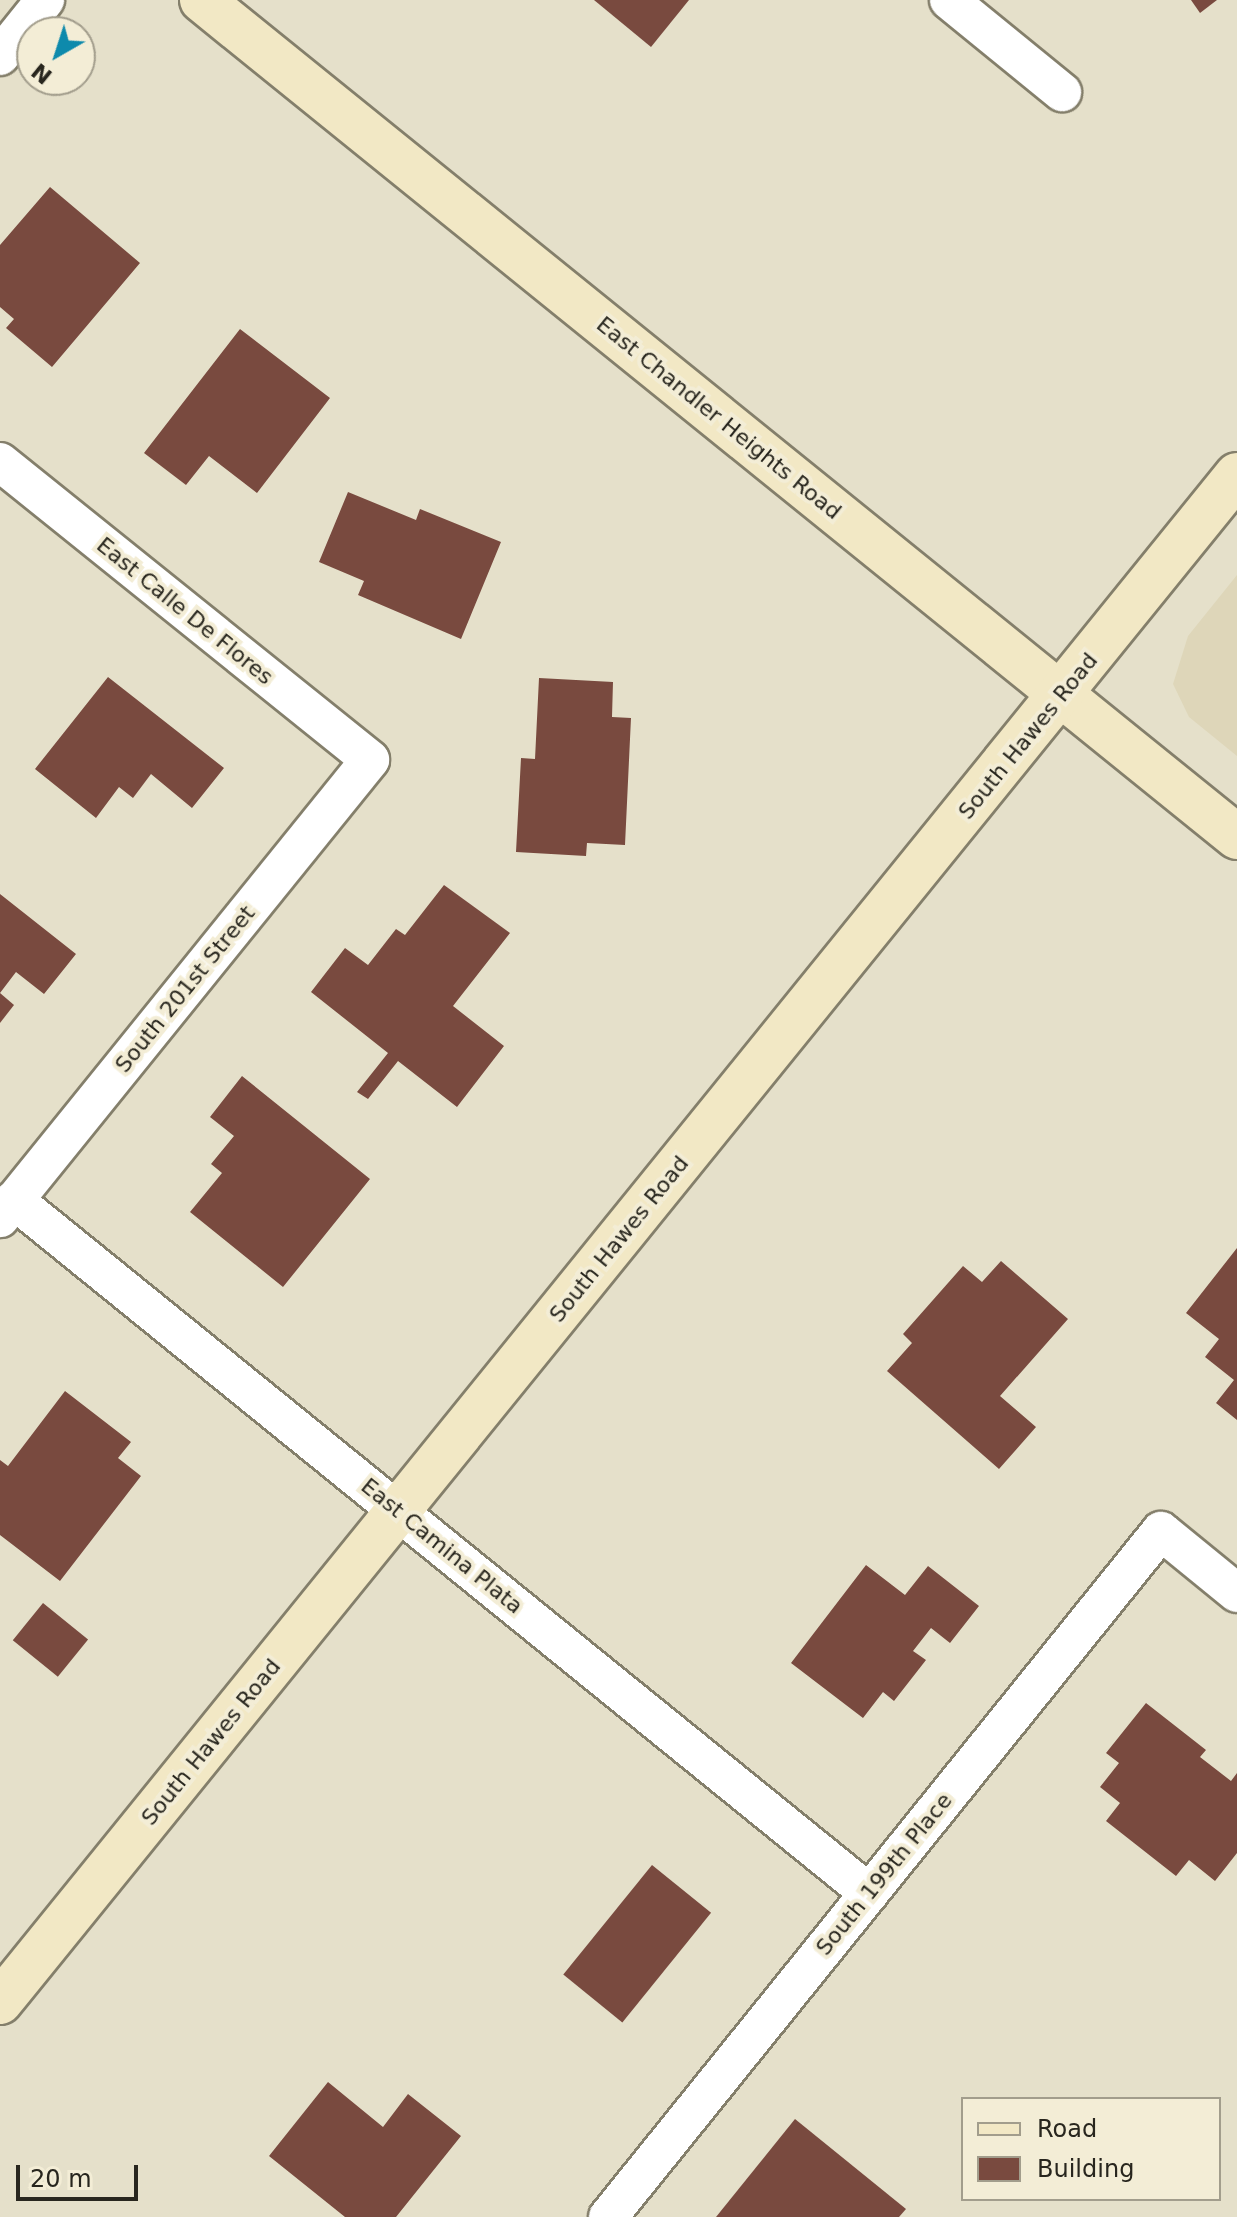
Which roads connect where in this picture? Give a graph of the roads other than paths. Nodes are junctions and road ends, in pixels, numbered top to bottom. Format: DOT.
graph roads {
  1 [pos="45,0"];
  2 [pos="202,0"];
  3 [pos="949,0"];
  4 [pos="0,56"];
  5 [pos="1062,92"];
  6 [pos="0,462"];
  7 [pos="1237,475"];
  8 [pos="1061,696"];
  9 [pos="370,760"];
  10 [pos="1237,837"];
  11 [pos="7,1209"];
  12 [pos="399,1510"];
  13 [pos="1237,1593"];
  14 [pos="869,1893"];
  15 [pos="0,2002"];
  16 [pos="608,2217"];
  1 -- 4 [label="street"];
  2 -- 8 [label="main road, East Chandler Heights Road"];
  3 -- 5 [label="street"];
  6 -- 9 [label="street, East Calle De Flores"];
  7 -- 8 [label="main road, South Hawes Road"];
  8 -- 10 [label="main road, East Chandler Heights Road"];
  8 -- 12 [label="main road, South Hawes Road"];
  9 -- 11 [label="street, South 201st Street"];
  11 -- 12 [label="street, East Camina Plata"];
  12 -- 14 [label="street, East Camina Plata"];
  12 -- 15 [label="main road, South Hawes Road"];
  13 -- 14 [label="street, South 199th Place"];
  14 -- 16 [label="street, South 199th Place"];
}
